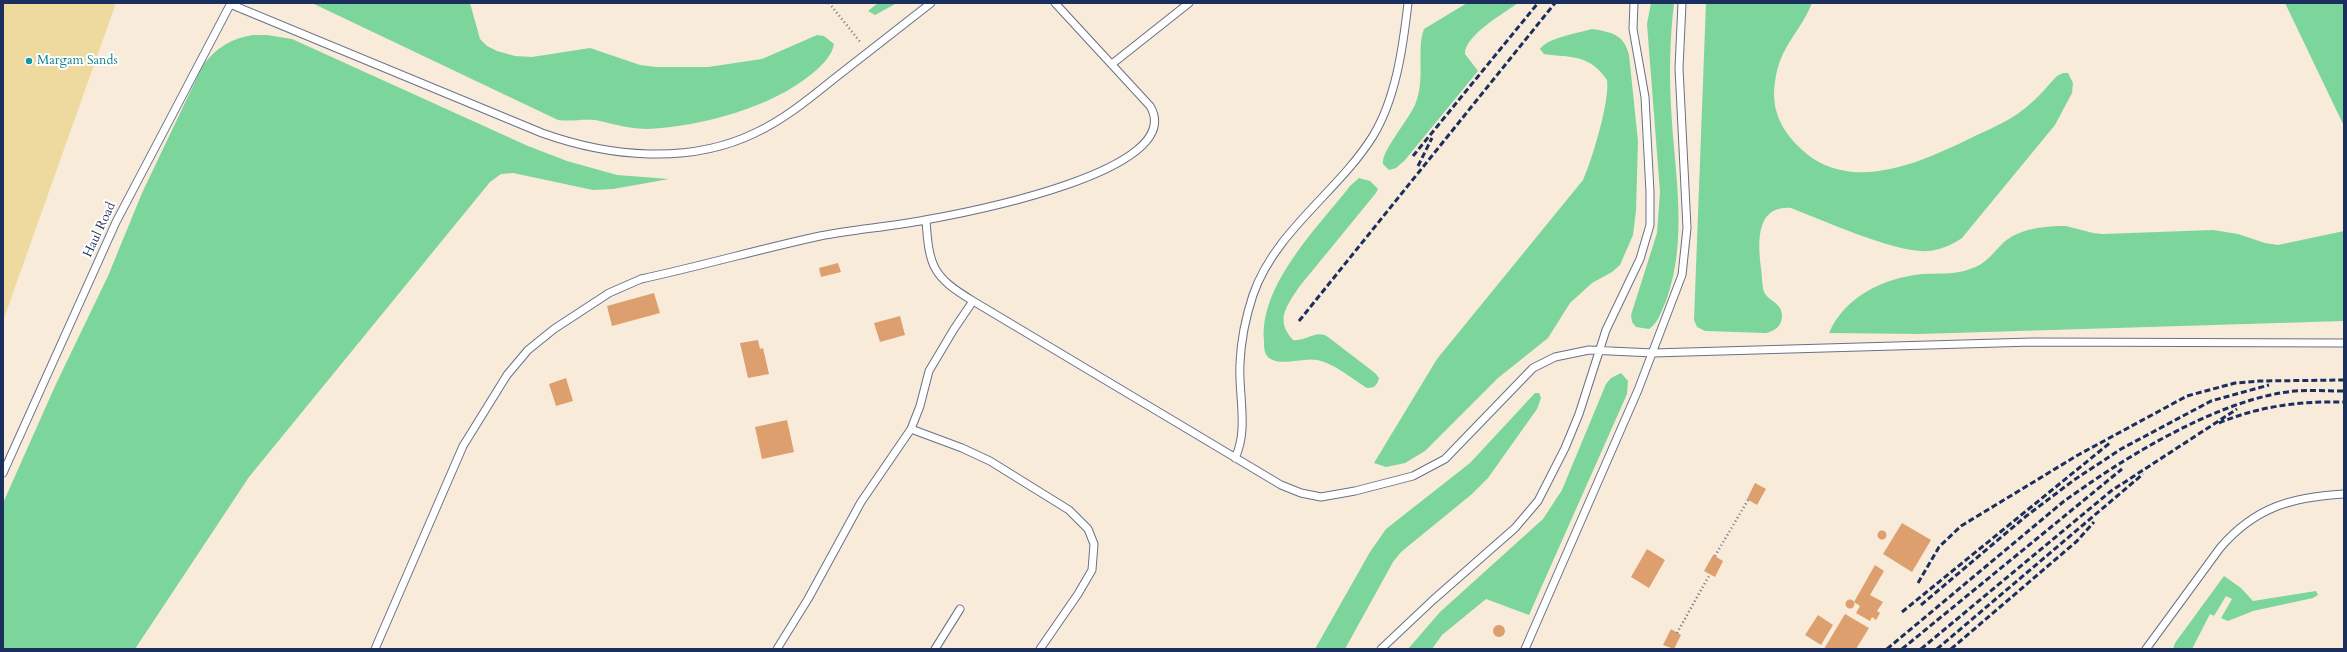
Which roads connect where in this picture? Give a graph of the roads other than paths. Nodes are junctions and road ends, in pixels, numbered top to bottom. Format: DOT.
graph roads {
  1 [pos="931,3"];
  2 [pos="1055,3"];
  3 [pos="1189,3"];
  4 [pos="1408,3"];
  5 [pos="1634,3"];
  6 [pos="1682,3"];
  7 [pos="231,4"];
  8 [pos="1112,64"];
  9 [pos="926,220"];
  10 [pos="973,301"];
  11 [pos="2344,343"];
  12 [pos="1600,350"];
  13 [pos="1653,353"];
  14 [pos="911,429"];
  15 [pos="1235,458"];
  16 [pos="3,473"];
  17 [pos="2344,494"];
  18 [pos="960,609"];
  19 [pos="375,649"];
  20 [pos="777,649"];
  21 [pos="935,649"];
  22 [pos="1040,649"];
  23 [pos="1380,649"];
  24 [pos="1525,649"];
  25 [pos="2146,649"];
  1 -- 7 [label="lane"];
  2 -- 8 [label="lane"];
  3 -- 8 [label="lane"];
  4 -- 15 [label="lane"];
  5 -- 12 [label="lane"];
  6 -- 13 [label="lane"];
  7 -- 16 [label="lane, Haul Road"];
  8 -- 9 [label="lane"];
  9 -- 10 [label="lane"];
  9 -- 19 [label="lane"];
  10 -- 14 [label="lane"];
  10 -- 15 [label="lane"];
  11 -- 13 [label="lane"];
  12 -- 13 [label="lane"];
  12 -- 15 [label="lane"];
  12 -- 23 [label="lane"];
  13 -- 24 [label="lane"];
  14 -- 20 [label="lane"];
  14 -- 22 [label="lane"];
  17 -- 25 [label="lane"];
  18 -- 21 [label="lane"];
}
